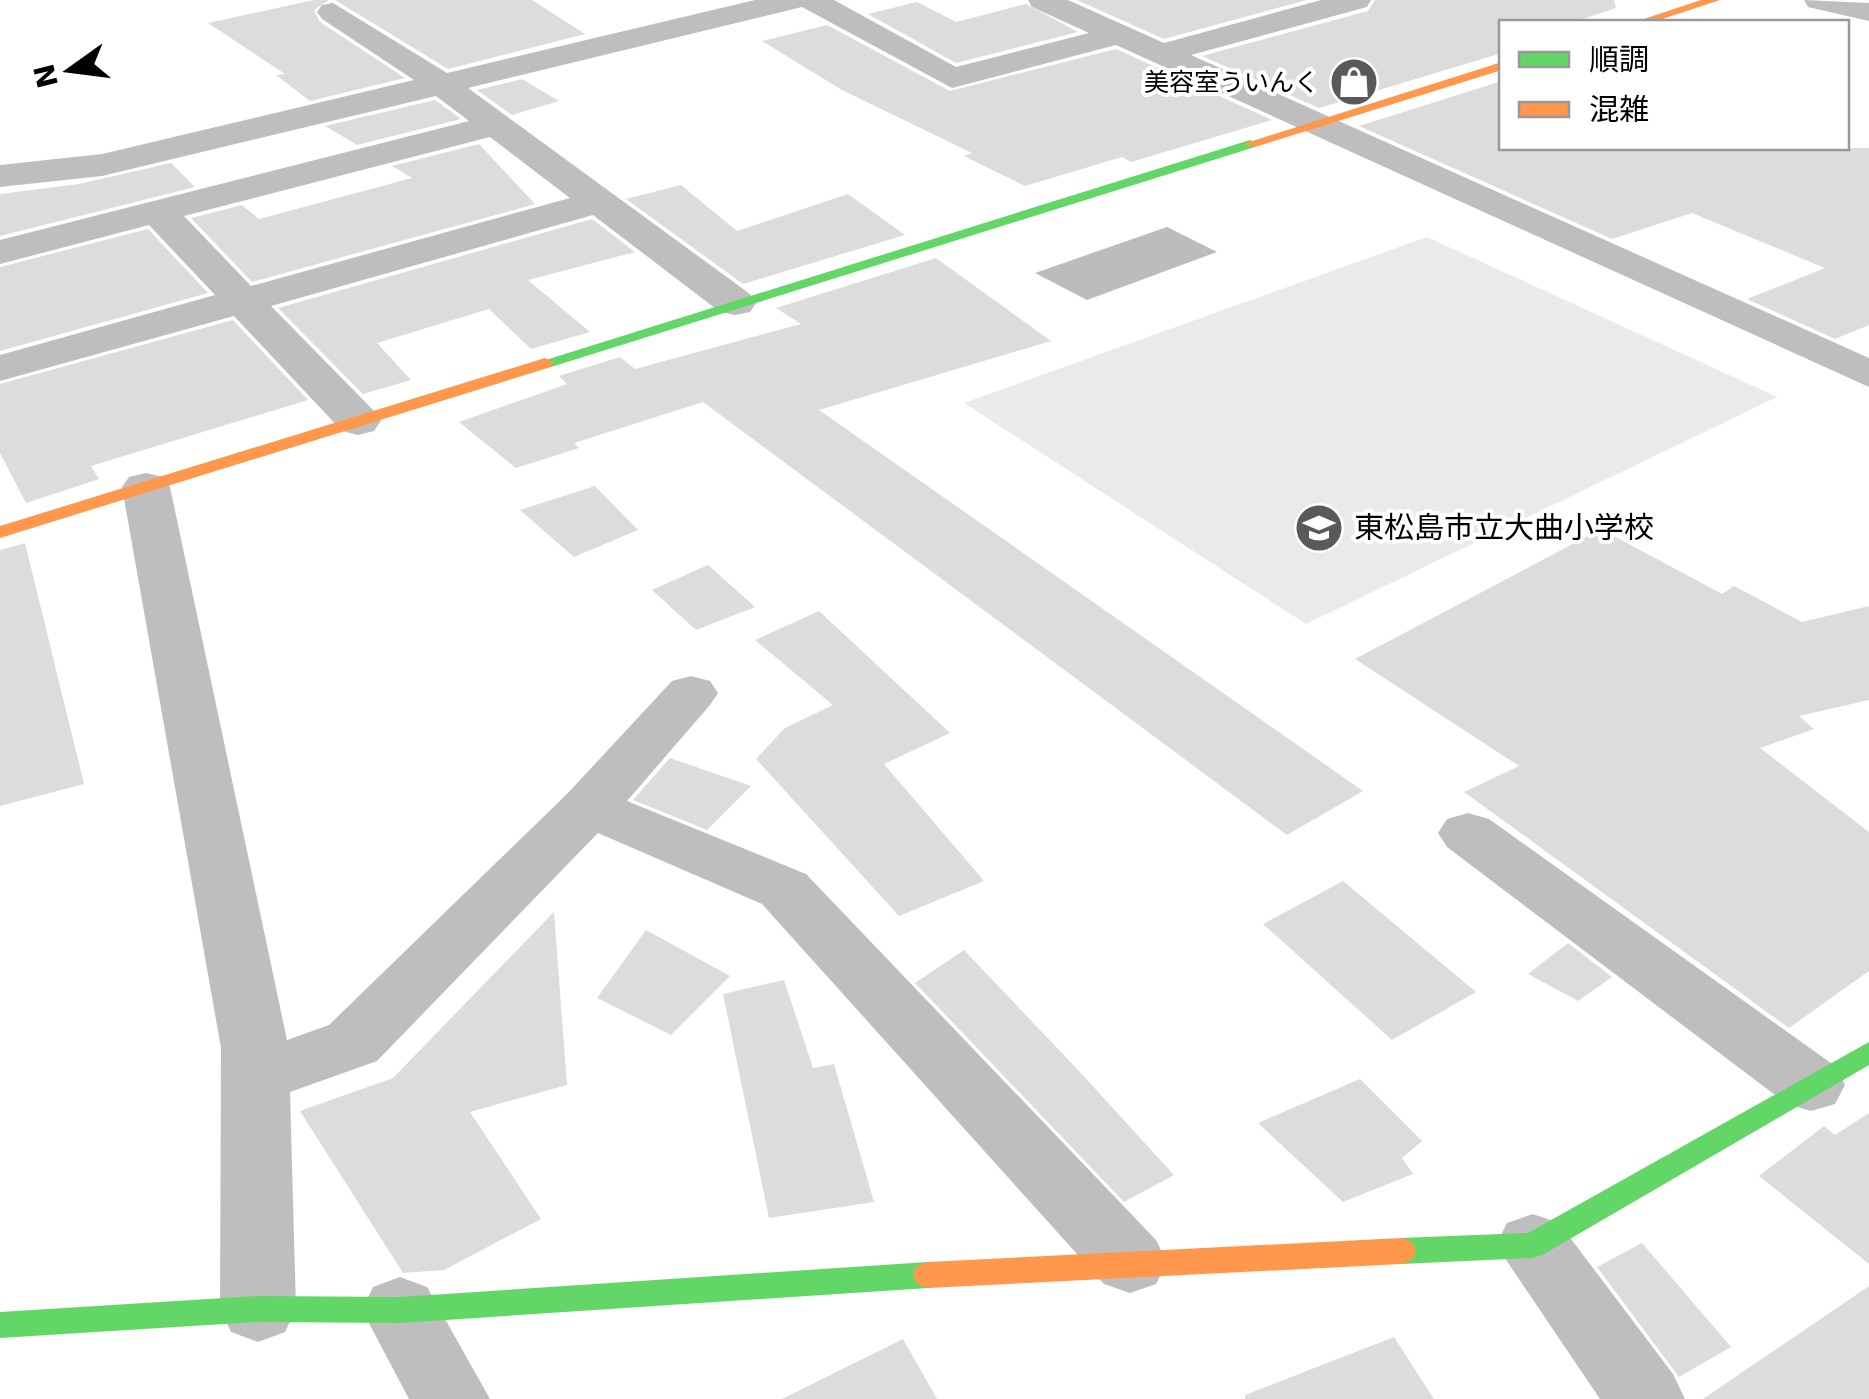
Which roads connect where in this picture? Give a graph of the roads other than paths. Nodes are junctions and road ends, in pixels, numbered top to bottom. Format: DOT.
graph roads {
  1 [pos="794,0"];
  2 [pos="812,0"];
  3 [pos="1043,0"];
  4 [pos="1356,0"];
  5 [pos="1714,0"];
  6 [pos="1819,0"];
  7 [pos="332,12"];
  8 [pos="1869,12"];
  9 [pos="1648,20"];
  10 [pos="1118,35"];
  11 [pos="1162,53"];
  12 [pos="1499,67"];
  13 [pos="444,85"];
  14 [pos="1320,122"];
  15 [pos="496,125"];
  16 [pos="0,176"];
  17 [pos="598,202"];
  18 [pos="158,212"];
  19 [pos="0,252"];
  20 [pos="241,300"];
  21 [pos="735,303"];
  22 [pos="0,368"];
  23 [pos="1869,374"];
  24 [pos="358,421"];
  25 [pos="146,487"];
  26 [pos="0,532"];
  27 [pos="691,693"];
  28 [pos="590,807"];
  29 [pos="1468,832"];
  30 [pos="1869,1052"];
  31 [pos="255,1076"];
  32 [pos="1812,1085"];
  33 [pos="1533,1245"];
  34 [pos="1130,1262"];
  35 [pos="258,1309"];
  36 [pos="400,1310"];
  37 [pos="0,1325"];
  38 [pos="450,1399"];
  39 [pos="1644,1399"];
  1 -- 13 [label="street"];
  2 -- 10 [label="street"];
  3 -- 10 [label="street"];
  4 -- 11 [label="street"];
  5 -- 9 [label="street"];
  6 -- 8 [label="street"];
  7 -- 13 [label="street"];
  10 -- 11 [label="street"];
  11 -- 14 [label="street"];
  12 -- 14 [label="street"];
  13 -- 15 [label="street"];
  13 -- 16 [label="street"];
  14 -- 21 [label="street"];
  14 -- 23 [label="street"];
  15 -- 17 [label="street"];
  15 -- 18 [label="street"];
  17 -- 20 [label="street"];
  17 -- 21 [label="street"];
  18 -- 19 [label="street"];
  18 -- 20 [label="street"];
  20 -- 22 [label="street"];
  20 -- 24 [label="street"];
  21 -- 24 [label="street"];
  24 -- 25 [label="street"];
  25 -- 26 [label="street"];
  25 -- 31 [label="street"];
  27 -- 28 [label="street"];
  28 -- 31 [label="street"];
  28 -- 34 [label="street"];
  29 -- 32 [label="street"];
  30 -- 32 [label="street"];
  31 -- 35 [label="street"];
  32 -- 33 [label="street"];
  33 -- 34 [label="street"];
  33 -- 39 [label="street"];
  34 -- 36 [label="street"];
  35 -- 36 [label="street"];
  35 -- 37 [label="street"];
  36 -- 38 [label="street"];
}
